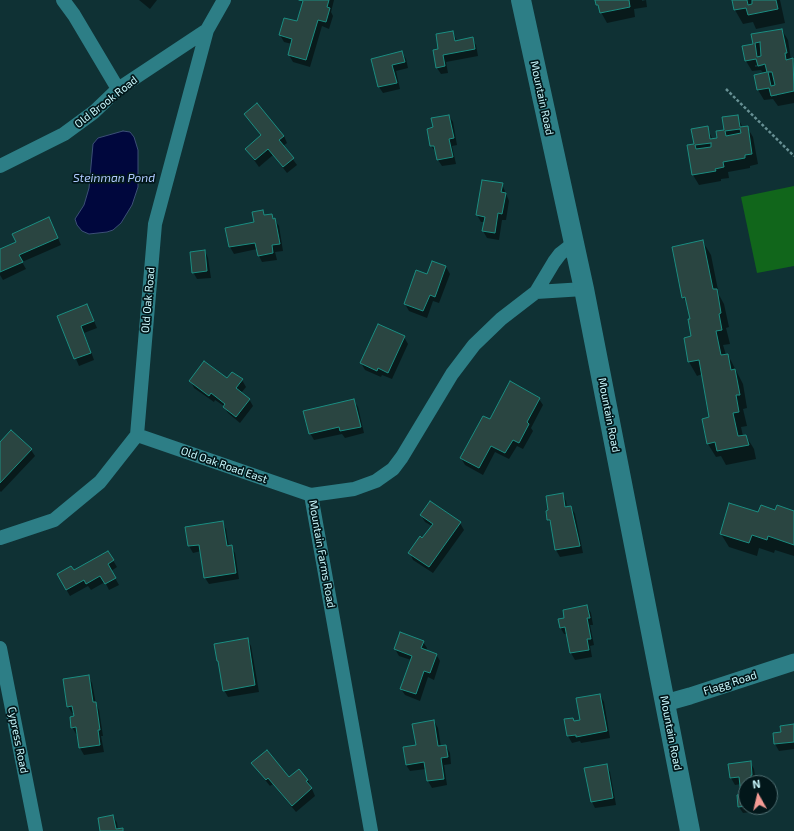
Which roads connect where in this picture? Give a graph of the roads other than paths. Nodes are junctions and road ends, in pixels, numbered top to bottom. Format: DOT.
graph roads {
  1 [pos="63,0"];
  2 [pos="224,0"];
  3 [pos="521,0"];
  4 [pos="207,30"];
  5 [pos="118,90"];
  6 [pos="0,166"];
  7 [pos="574,243"];
  8 [pos="584,290"];
  9 [pos="536,292"];
  10 [pos="137,435"];
  11 [pos="312,495"];
  12 [pos="0,538"];
  13 [pos="0,648"];
  14 [pos="794,662"];
  15 [pos="665,703"];
  16 [pos="36,831"];
  17 [pos="371,831"];
  18 [pos="690,831"];
  1 -- 5 [label="street"];
  2 -- 4 [label="street, Old Oak Road"];
  3 -- 7 [label="main road, Mountain Road"];
  4 -- 5 [label="street, Old Brook Road"];
  4 -- 10 [label="street, Old Oak Road"];
  5 -- 6 [label="street, Old Brook Road"];
  7 -- 8 [label="main road, Mountain Road"];
  7 -- 9 [label="street, Mountain Farms Road"];
  8 -- 9 [label="street"];
  8 -- 15 [label="main road, Mountain Road"];
  9 -- 11 [label="street, Mountain Farms Road"];
  10 -- 11 [label="street, Old Oak Road East"];
  10 -- 12 [label="street"];
  11 -- 17 [label="street, Mountain Farms Road"];
  13 -- 16 [label="street, Cypress Road"];
  14 -- 15 [label="street, Flagg Road"];
  15 -- 18 [label="main road, Mountain Road"];
}
